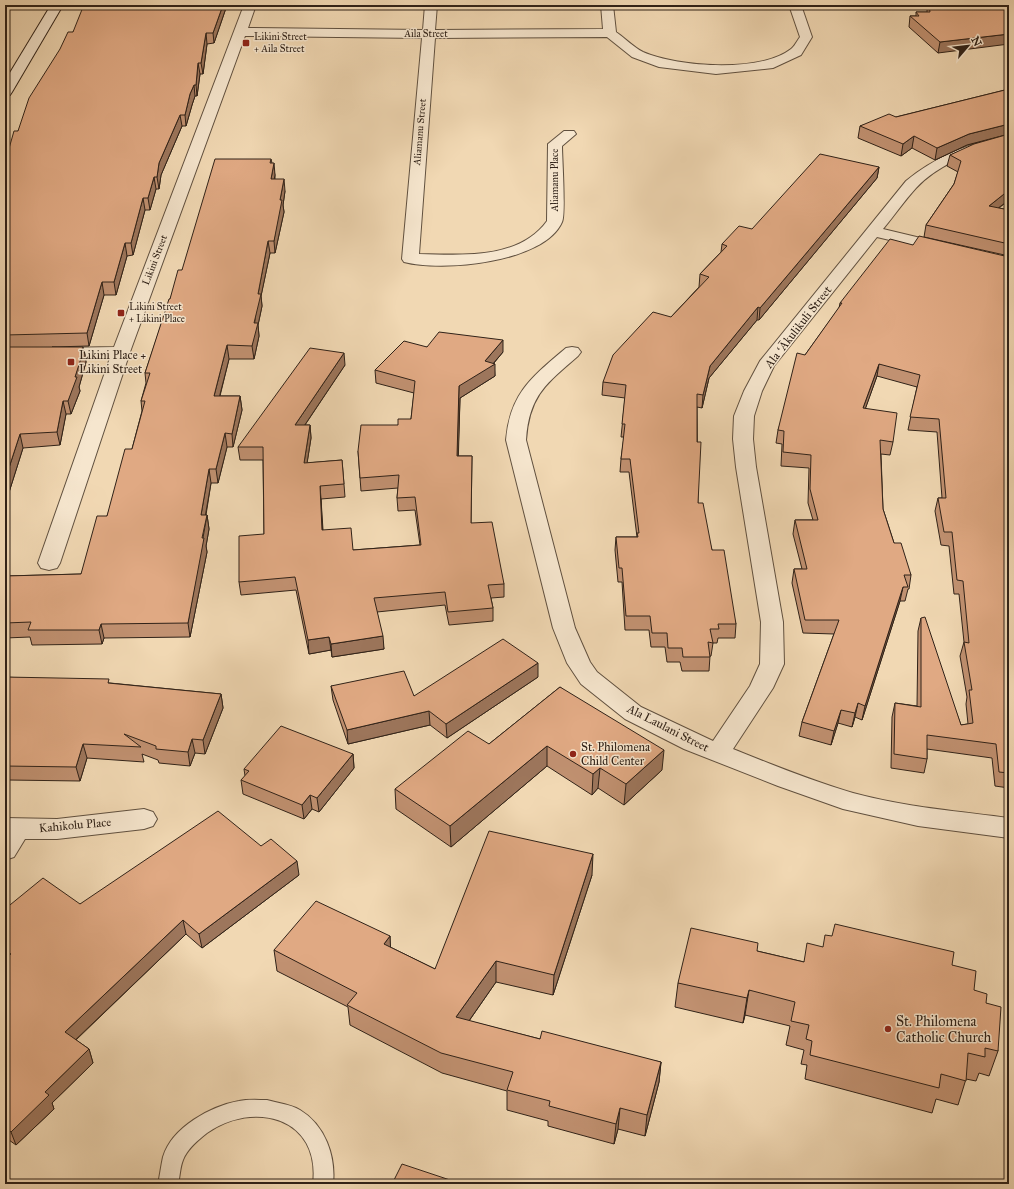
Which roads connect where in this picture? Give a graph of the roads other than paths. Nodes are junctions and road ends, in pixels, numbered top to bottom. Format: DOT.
graph roads {
  1 [pos="57,5"];
  2 [pos="250,5"];
  3 [pos="432,5"];
  4 [pos="607,5"];
  5 [pos="795,5"];
  6 [pos="241,32"];
  7 [pos="610,33"];
  8 [pos="428,34"];
  9 [pos="5,92"];
  10 [pos="569,134"];
  11 [pos="1009,139"];
  12 [pos="874,232"];
  13 [pos="956,251"];
  14 [pos="410,259"];
  15 [pos="121,352"];
  16 [pos="572,352"];
  17 [pos="5,354"];
  18 [pos="49,563"];
  19 [pos="718,753"];
  20 [pos="144,819"];
  21 [pos="1009,828"];
  22 [pos="9,836"];
  23 [pos="168,1184"];
  24 [pos="323,1184"];
  1 -- 9 [label="street"];
  2 -- 6 [label="street, Likini Street"];
  3 -- 8 [label="street, Aliamanu Street"];
  4 -- 7 [label="street"];
  5 -- 7 [label="street"];
  6 -- 8 [label="street, Aila Street"];
  6 -- 15 [label="street, Likini Street"];
  7 -- 8 [label="street, Aila Street"];
  8 -- 14 [label="street, Aliamanu Street"];
  10 -- 14 [label="street, Aliamanu Place"];
  11 -- 12 [label="street, Ala ʻĀkulikuli Street"];
  12 -- 13 [label="street"];
  12 -- 19 [label="street, Ala ʻĀkulikuli Street"];
  15 -- 17 [label="street"];
  15 -- 18 [label="street, Likini Street"];
  16 -- 19 [label="street, Ala Laulani Street"];
  19 -- 21 [label="street, Ala Laulani Street"];
  20 -- 22 [label="street, Kahikolu Place"];
  23 -- 24 [label="lane"];
}
